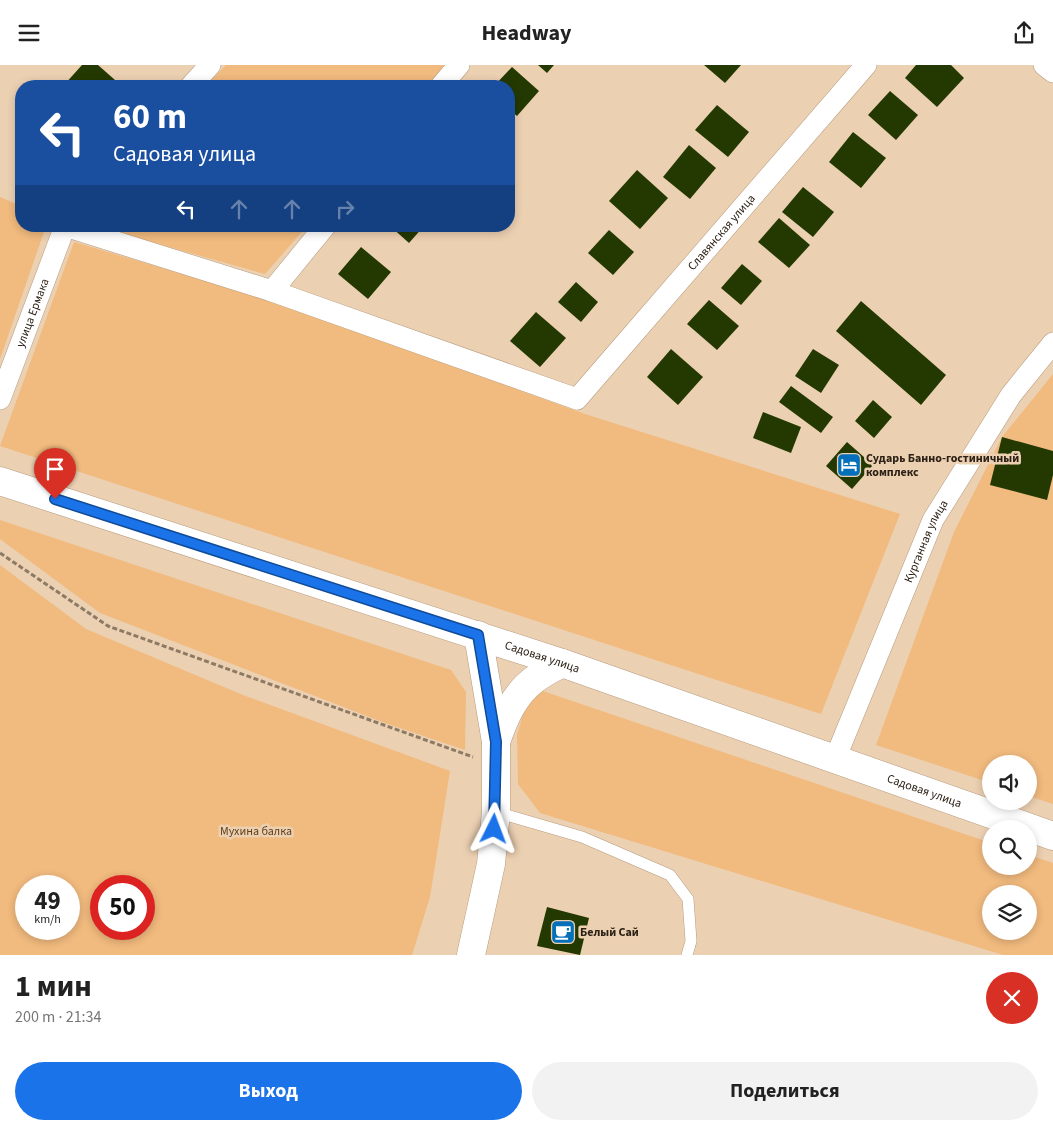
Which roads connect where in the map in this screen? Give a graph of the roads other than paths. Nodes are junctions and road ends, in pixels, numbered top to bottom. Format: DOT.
graph roads {
  1 [pos="210,65"];
  2 [pos="459,65"];
  3 [pos="866,65"];
  4 [pos="1044,65"];
  5 [pos="1053,72"];
  6 [pos="196,80"];
  7 [pos="446,80"];
  8 [pos="63,232"];
  9 [pos="84,232"];
  10 [pos="320,232"];
  11 [pos="272,291"];
  12 [pos="1053,343"];
  13 [pos="0,399"];
  14 [pos="0,481"];
  15 [pos="478,635"];
  16 [pos="562,663"];
  17 [pos="495,753"];
  18 [pos="835,759"];
  19 [pos="496,812"];
  20 [pos="1053,836"];
  21 [pos="471,955"];
  22 [pos="688,955"];
  1 -- 6 [label="street"];
  2 -- 7 [label="street"];
  3 -- 11 [label="street, Славянская улица"];
  4 -- 5 [label="street"];
  8 -- 13 [label="street, улица Ермака"];
  9 -- 11 [label="street"];
  10 -- 11 [label="street"];
  12 -- 18 [label="street, Курганная улица"];
  14 -- 15 [label="main road, Садовая улица"];
  15 -- 16 [label="main road, Садовая улица"];
  15 -- 17 [label="main road"];
  16 -- 17 [label="main road"];
  16 -- 18 [label="main road, Садовая улица"];
  17 -- 19 [label="main road"];
  18 -- 20 [label="main road, Садовая улица"];
  19 -- 21 [label="main road"];
  19 -- 22 [label="lane"];
}
